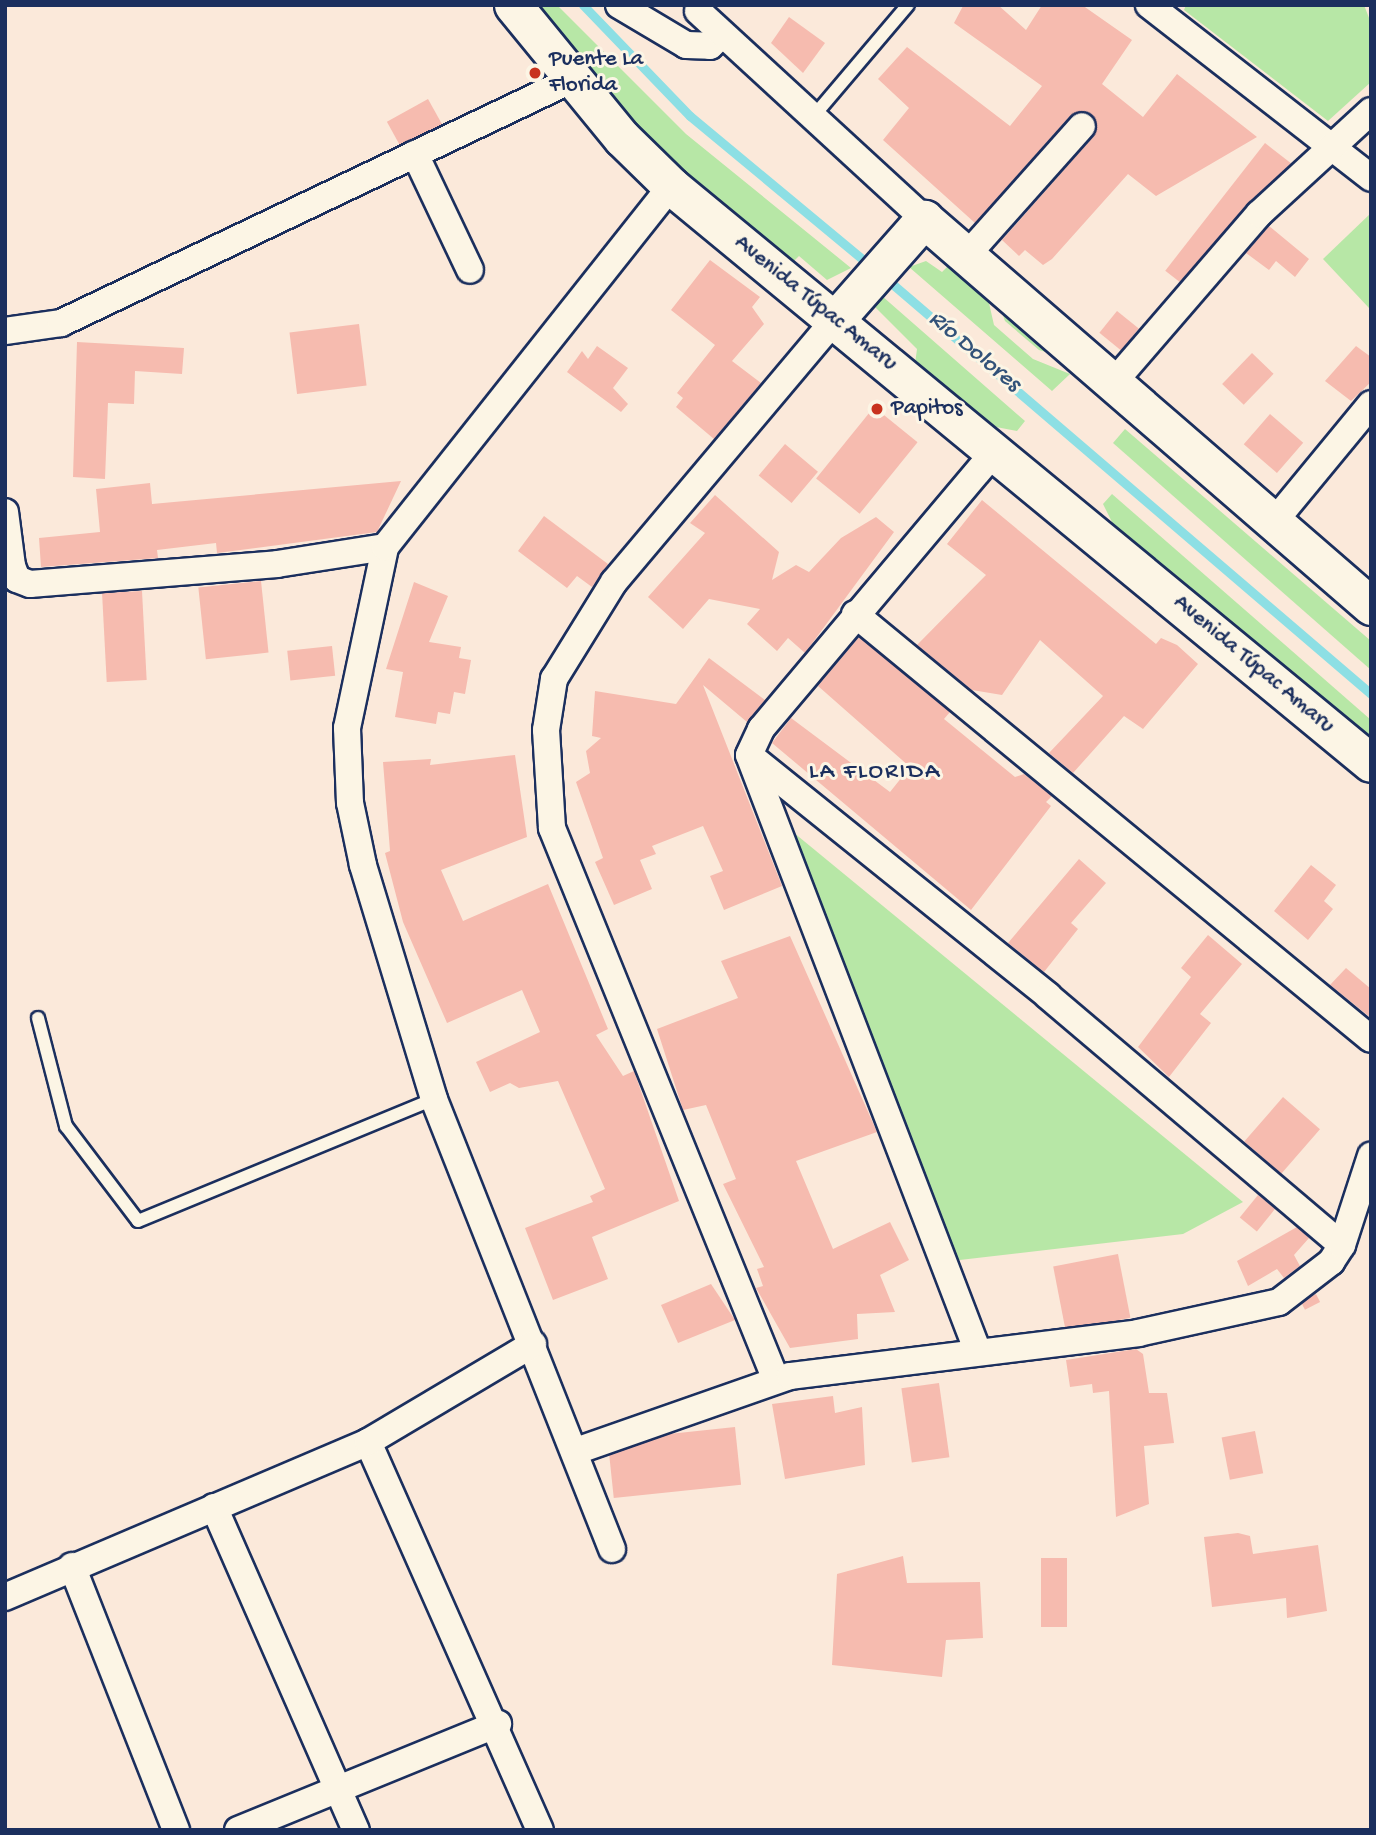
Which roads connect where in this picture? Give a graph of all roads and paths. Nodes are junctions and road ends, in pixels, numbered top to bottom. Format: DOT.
graph roads {
  1 [pos="513,5"];
  2 [pos="619,5"];
  3 [pos="908,5"];
  4 [pos="1159,8"];
  5 [pos="698,11"];
  6 [pos="721,35"];
  7 [pos="573,79"];
  8 [pos="1371,111"];
  9 [pos="812,118"];
  10 [pos="1082,126"];
  11 [pos="1335,145"];
  12 [pos="415,154"];
  13 [pos="1371,178"];
  14 [pos="671,186"];
  15 [pos="916,228"];
  16 [pos="968,254"];
  17 [pos="470,270"];
  18 [pos="842,312"];
  19 [pos="5,331"];
  20 [pos="1114,382"];
  21 [pos="1371,404"];
  22 [pos="995,451"];
  23 [pos="5,512"];
  24 [pos="1273,523"];
  25 [pos="385,547"];
  26 [pos="1371,606"];
  27 [pos="855,614"];
  28 [pos="749,755"];
  29 [pos="1371,763"];
  30 [pos="38,1018"];
  31 [pos="1371,1040"];
  32 [pos="433,1099"];
  33 [pos="1371,1156"];
  34 [pos="1342,1245"];
  35 [pos="533,1344"];
  36 [pos="978,1352"];
  37 [pos="775,1380"];
  38 [pos="368,1442"];
  39 [pos="576,1451"];
  40 [pos="214,1507"];
  41 [pos="612,1549"];
  42 [pos="72,1566"];
  43 [pos="5,1597"];
  44 [pos="498,1724"];
  45 [pos="338,1789"];
  46 [pos="176,1830"];
  47 [pos="238,1830"];
  48 [pos="356,1830"];
  49 [pos="540,1830"];
  1 -- 7 [label="street, Avenida Túpac Amaru"];
  2 -- 6 [label="street"];
  3 -- 9 [label="lane"];
  4 -- 11 [label="street"];
  5 -- 6 [label="street"];
  6 -- 9 [label="street"];
  7 -- 12 [label="street"];
  7 -- 14 [label="street, Avenida Túpac Amaru"];
  8 -- 11 [label="street"];
  9 -- 15 [label="street"];
  10 -- 16 [label="street"];
  11 -- 13 [label="street"];
  11 -- 20 [label="street"];
  12 -- 17 [label="street"];
  12 -- 19 [label="street"];
  14 -- 18 [label="street, Avenida Túpac Amaru"];
  14 -- 25 [label="street"];
  15 -- 16 [label="street"];
  15 -- 18 [label="street"];
  16 -- 20 [label="street"];
  18 -- 22 [label="street, Avenida Túpac Amaru"];
  18 -- 37 [label="street"];
  20 -- 24 [label="street"];
  21 -- 24 [label="street"];
  22 -- 27 [label="street"];
  22 -- 29 [label="street, Avenida Túpac Amaru"];
  23 -- 25 [label="street"];
  24 -- 26 [label="street"];
  25 -- 32 [label="street"];
  27 -- 28 [label="street"];
  27 -- 31 [label="street"];
  28 -- 34 [label="street"];
  28 -- 36 [label="street"];
  30 -- 32 [label="lane"];
  32 -- 35 [label="street"];
  33 -- 34 [label="street"];
  34 -- 36 [label="street"];
  35 -- 38 [label="street"];
  35 -- 39 [label="street"];
  36 -- 37 [label="street"];
  37 -- 39 [label="street"];
  38 -- 40 [label="street"];
  38 -- 44 [label="street"];
  39 -- 41 [label="street"];
  40 -- 42 [label="street"];
  40 -- 45 [label="street"];
  42 -- 43 [label="street"];
  42 -- 46 [label="street"];
  44 -- 45 [label="street"];
  44 -- 49 [label="street"];
  45 -- 47 [label="street"];
  45 -- 48 [label="street"];
}
